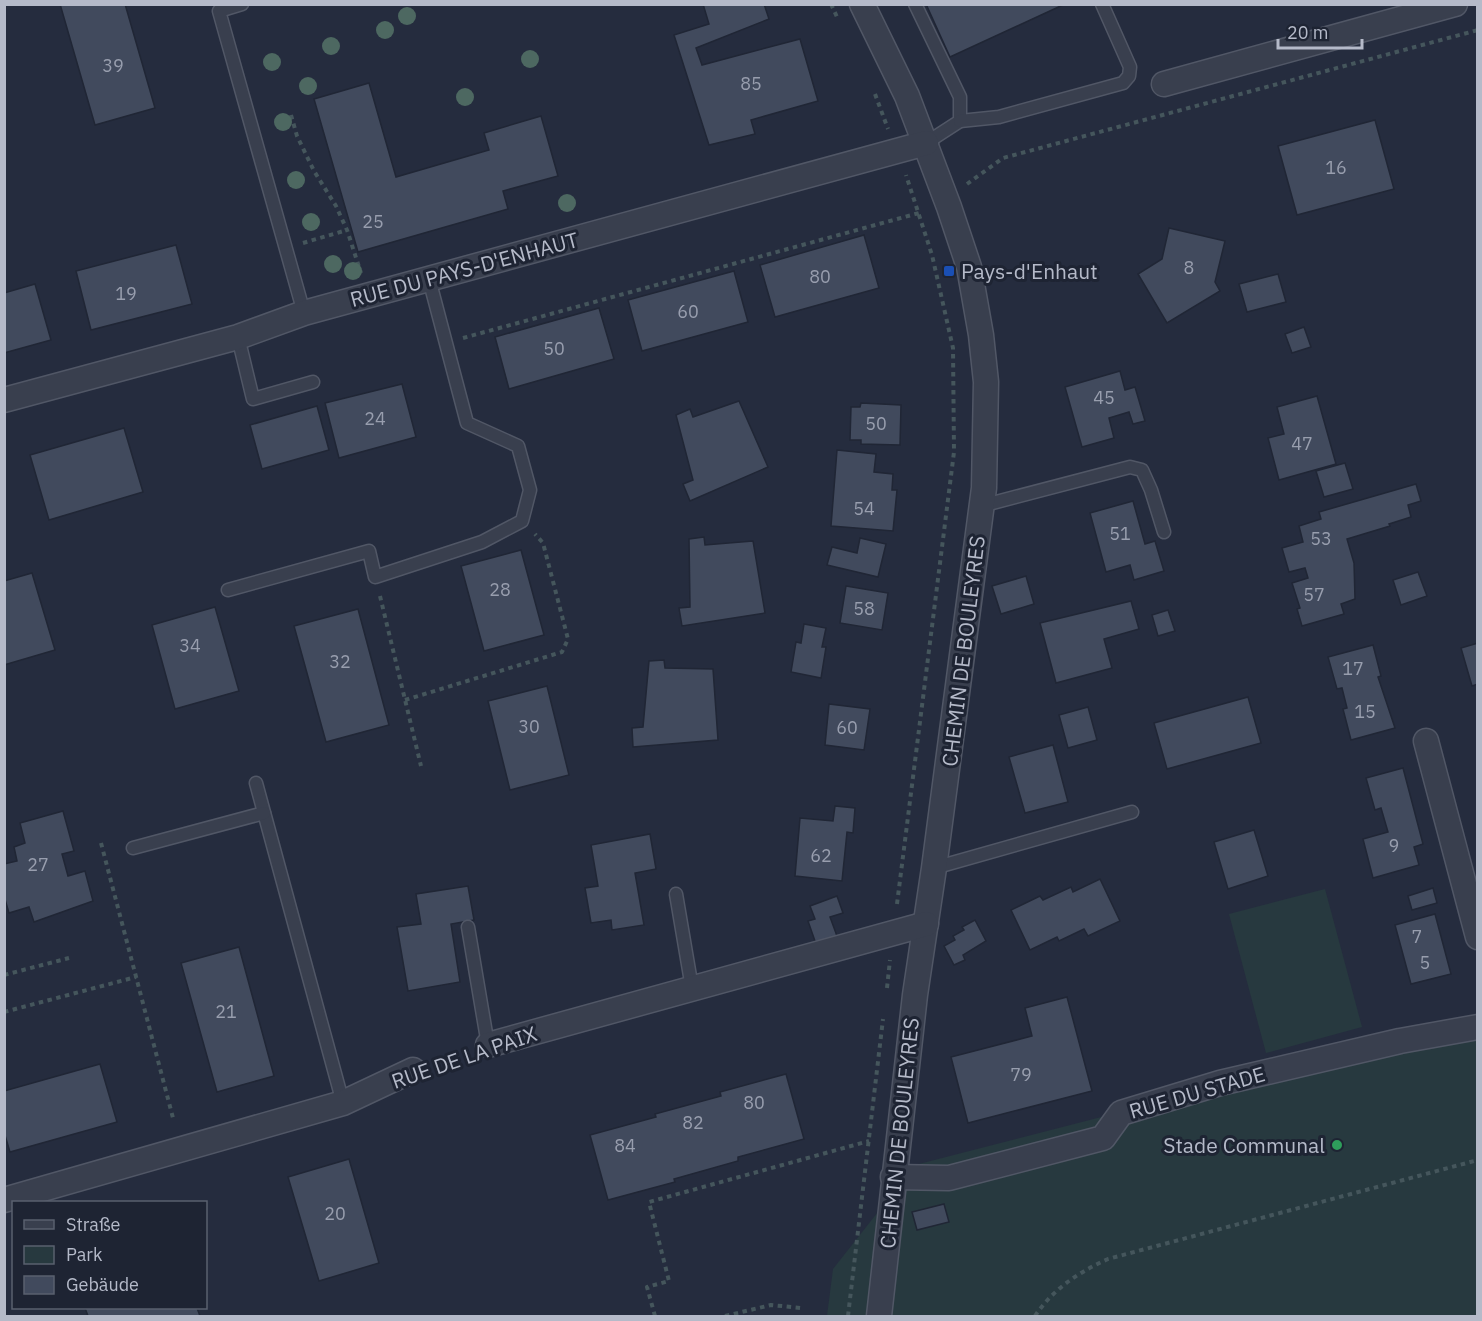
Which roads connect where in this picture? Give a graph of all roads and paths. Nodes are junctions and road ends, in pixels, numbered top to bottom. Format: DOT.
graph roads {
  1 [pos="242,4"];
  2 [pos="831,4"];
  3 [pos="862,4"];
  4 [pos="915,4"];
  5 [pos="1102,4"];
  6 [pos="1455,4"];
  7 [pos="841,24"];
  8 [pos="1478,30"];
  9 [pos="1164,84"];
  10 [pos="874,92"];
  11 [pos="291,115"];
  12 [pos="960,121"];
  13 [pos="926,143"];
  14 [pos="897,151"];
  15 [pos="966,185"];
  16 [pos="920,213"];
  17 [pos="347,230"];
  18 [pos="299,244"];
  19 [pos="429,279"];
  20 [pos="364,282"];
  21 [pos="304,313"];
  22 [pos="238,337"];
  23 [pos="447,342"];
  24 [pos="314,382"];
  25 [pos="4,400"];
  26 [pos="981,506"];
  27 [pos="522,521"];
  28 [pos="1164,532"];
  29 [pos="375,578"];
  30 [pos="228,590"];
  31 [pos="405,700"];
  32 [pos="1426,741"];
  33 [pos="421,766"];
  34 [pos="256,783"];
  35 [pos="1132,812"];
  36 [pos="264,813"];
  37 [pos="101,843"];
  38 [pos="133,848"];
  39 [pos="934,868"];
  40 [pos="676,894"];
  41 [pos="926,924"];
  42 [pos="468,927"];
  43 [pos="894,933"];
  44 [pos="1478,937"];
  45 [pos="69,958"];
  46 [pos="4,975"];
  47 [pos="136,977"];
  48 [pos="692,988"];
  49 [pos="887,990"];
  50 [pos="4,1012"];
  51 [pos="884,1013"];
  52 [pos="1478,1027"];
  53 [pos="488,1045"];
  54 [pos="413,1070"];
  55 [pos="343,1102"];
  56 [pos="173,1118"];
  57 [pos="869,1141"];
  58 [pos="1478,1160"];
  59 [pos="893,1177"];
  60 [pos="4,1200"];
  61 [pos="801,1308"];
  62 [pos="655,1317"];
  63 [pos="725,1317"];
  64 [pos="848,1317"];
  65 [pos="879,1317"];
  66 [pos="1035,1317"];
  1 -- 21 [label="lane"];
  2 -- 7 [label="path"];
  3 -- 13 [label="street, CHEMIN DE BOULEYRES"];
  4 -- 12 [label="lane"];
  5 -- 12 [label="lane"];
  6 -- 9 [label="street"];
  8 -- 15 [label="path"];
  10 -- 14 [label="path"];
  11 -- 17 [label="path"];
  12 -- 13 [label="lane"];
  13 -- 14 [label="street, RUE DU PAYS-D'ENHAUT"];
  13 -- 26 [label="street, CHEMIN DE BOULEYRES"];
  14 -- 16 [label="path"];
  14 -- 19 [label="street, RUE DU PAYS-D'ENHAUT"];
  16 -- 23 [label="path"];
  16 -- 43 [label="path"];
  17 -- 18 [label="path"];
  17 -- 20 [label="path"];
  19 -- 21 [label="street, RUE DU PAYS-D'ENHAUT"];
  19 -- 23 [label="lane"];
  21 -- 22 [label="street, RUE DU PAYS-D'ENHAUT"];
  22 -- 24 [label="lane"];
  22 -- 25 [label="street, RUE DU PAYS-D'ENHAUT"];
  23 -- 27 [label="lane"];
  26 -- 28 [label="lane"];
  26 -- 39 [label="street, CHEMIN DE BOULEYRES"];
  27 -- 29 [label="lane"];
  27 -- 31 [label="path"];
  29 -- 30 [label="lane"];
  29 -- 31 [label="path"];
  31 -- 33 [label="path"];
  32 -- 44 [label="street"];
  34 -- 36 [label="lane"];
  35 -- 39 [label="lane"];
  36 -- 38 [label="lane"];
  36 -- 55 [label="lane"];
  37 -- 47 [label="path"];
  39 -- 41 [label="street, CHEMIN DE BOULEYRES"];
  40 -- 48 [label="lane"];
  41 -- 43 [label="street, RUE DE LA PAIX"];
  41 -- 59 [label="street, CHEMIN DE BOULEYRES"];
  42 -- 53 [label="lane"];
  43 -- 48 [label="street, RUE DE LA PAIX"];
  43 -- 49 [label="path"];
  45 -- 46 [label="path"];
  47 -- 50 [label="path"];
  47 -- 56 [label="path"];
  48 -- 53 [label="street, RUE DE LA PAIX"];
  51 -- 57 [label="path"];
  52 -- 59 [label="street, RUE DU STADE"];
  53 -- 54 [label="path, RUE DE LA PAIX"];
  54 -- 55 [label="street, RUE DE LA PAIX"];
  55 -- 60 [label="street, RUE DE LA PAIX"];
  57 -- 62 [label="path"];
  57 -- 64 [label="path"];
  58 -- 66 [label="path"];
  59 -- 65 [label="street, CHEMIN DE BOULEYRES"];
  61 -- 63 [label="path"];
}
